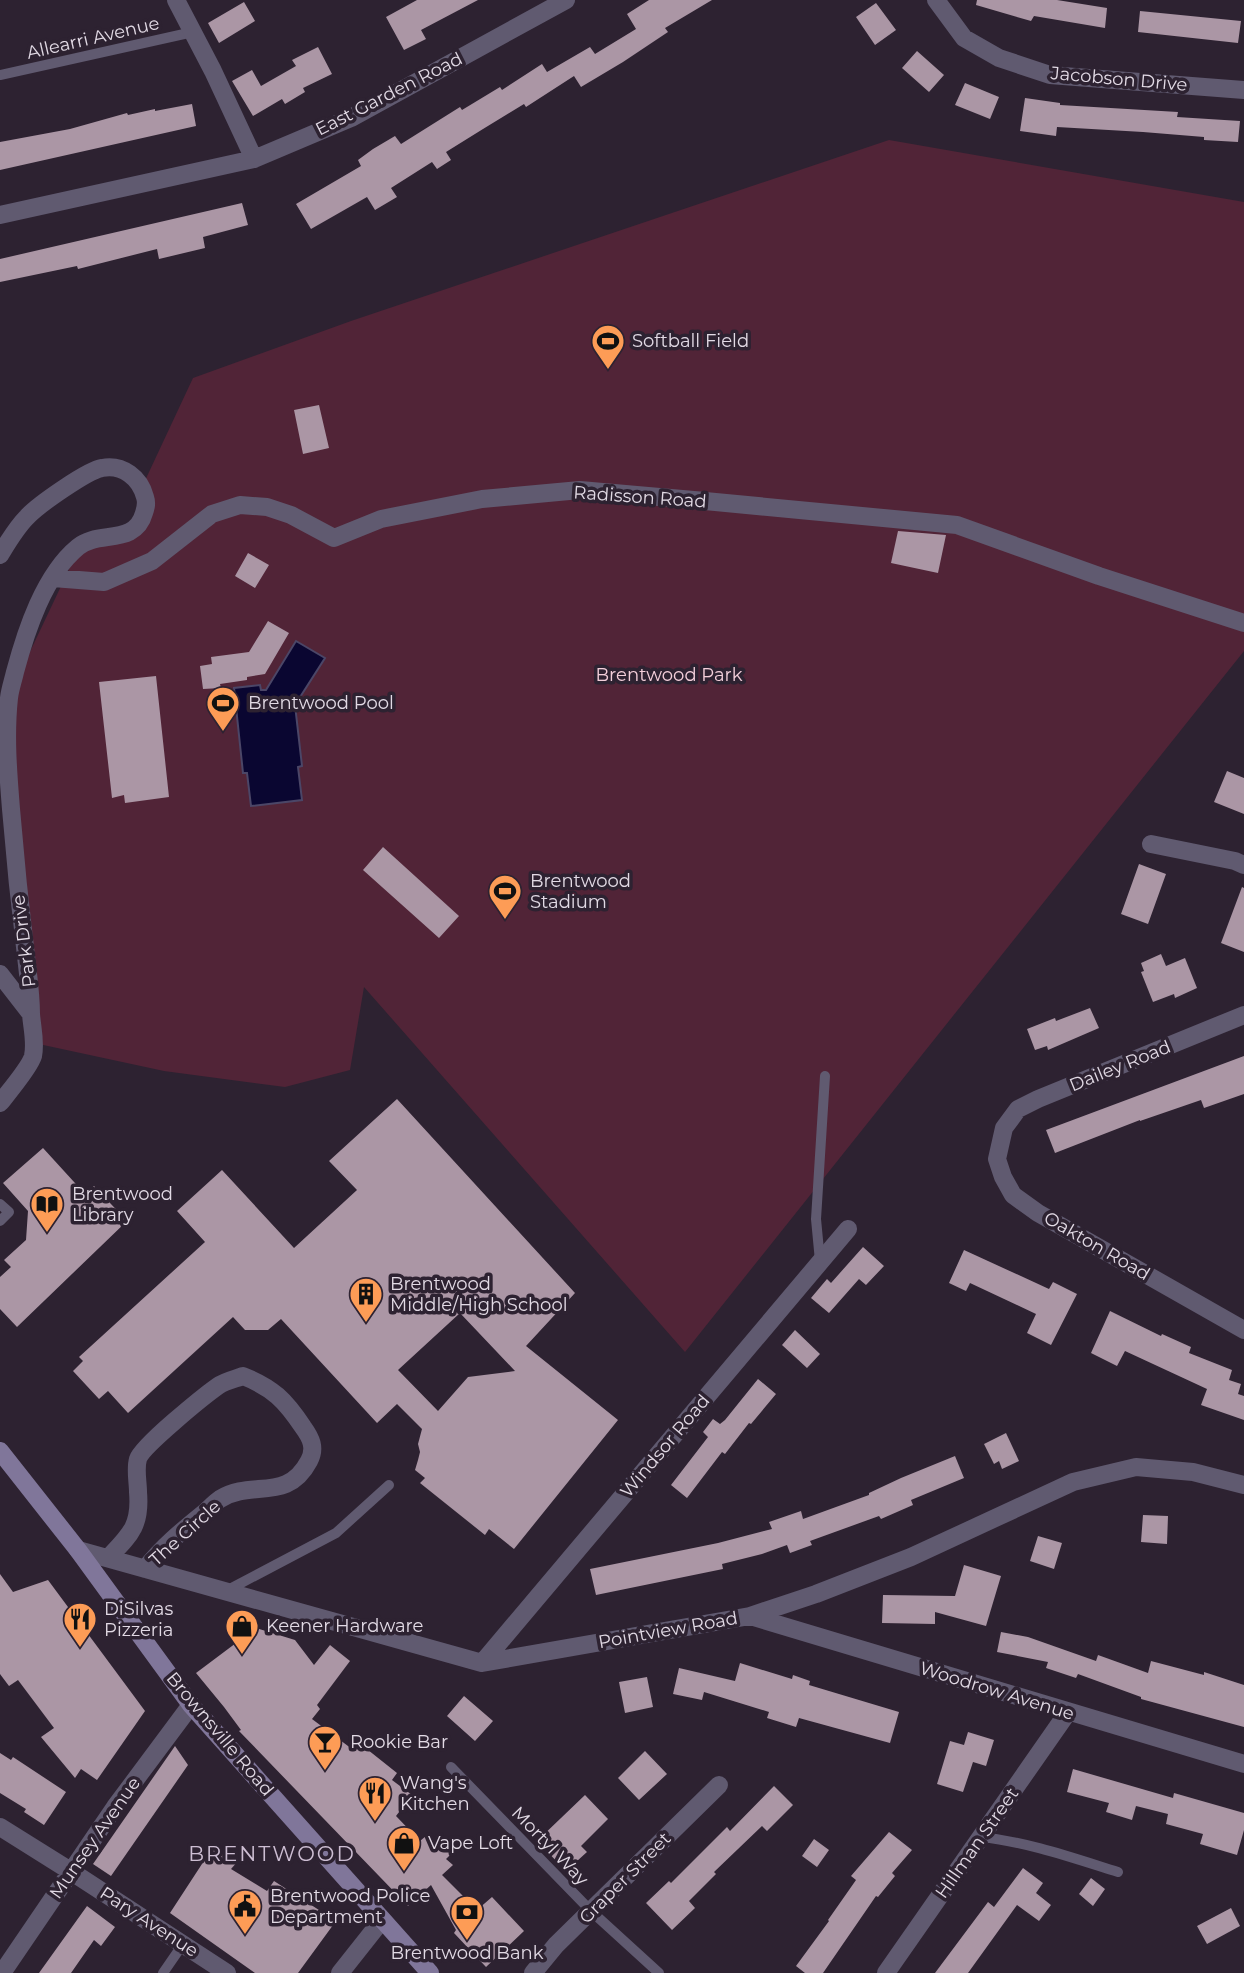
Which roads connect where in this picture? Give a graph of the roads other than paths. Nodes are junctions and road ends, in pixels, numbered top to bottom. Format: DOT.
graph roads {
  1 [pos="176,0"];
  2 [pos="566,0"];
  3 [pos="936,0"];
  4 [pos="193,32"];
  5 [pos="0,75"];
  6 [pos="1244,90"];
  7 [pos="254,159"];
  8 [pos="0,215"];
  9 [pos="0,555"];
  10 [pos="53,578"];
  11 [pos="1244,623"];
  12 [pos="1151,844"];
  13 [pos="1244,865"];
  14 [pos="0,974"];
  15 [pos="31,1014"];
  16 [pos="1244,1015"];
  17 [pos="825,1076"];
  18 [pos="0,1103"];
  19 [pos="1004,1128"];
  20 [pos="0,1204"];
  21 [pos="0,1221"];
  22 [pos="848,1229"];
  23 [pos="820,1262"];
  24 [pos="1244,1329"];
  25 [pos="0,1451"];
  26 [pos="389,1485"];
  27 [pos="1244,1485"];
  28 [pos="78,1549"];
  29 [pos="108,1558"];
  30 [pos="145,1569"];
  31 [pos="225,1591"];
  32 [pos="750,1616"];
  33 [pos="482,1664"];
  34 [pos="191,1705"];
  35 [pos="1068,1712"];
  36 [pos="1244,1764"];
  37 [pos="451,1767"];
  38 [pos="719,1785"];
  39 [pos="0,1827"];
  40 [pos="981,1837"];
  41 [pos="72,1872"];
  42 [pos="1118,1872"];
  43 [pos="591,1911"];
  44 [pos="382,1920"];
  45 [pos="183,1944"];
  46 [pos="2,1973"];
  47 [pos="163,1973"];
  48 [pos="228,1973"];
  49 [pos="340,1973"];
  50 [pos="430,1973"];
  51 [pos="533,1973"];
  52 [pos="659,1973"];
  53 [pos="886,1973"];
  1 -- 4 [label="street"];
  2 -- 7 [label="street, East Garden Road"];
  3 -- 6 [label="street, Jacobson Drive"];
  4 -- 5 [label="lane, Allearri Avenue"];
  4 -- 7 [label="street"];
  7 -- 8 [label="street, East Garden Road"];
  9 -- 10 [label="street, Park Drive"];
  10 -- 11 [label="street, Radisson Road"];
  10 -- 15 [label="street, Park Drive"];
  12 -- 13 [label="street"];
  14 -- 15 [label="street, Park Drive"];
  15 -- 18 [label="street, Park Drive"];
  16 -- 19 [label="street, Dailey Road"];
  17 -- 23 [label="lane"];
  19 -- 24 [label="street, Oakton Road"];
  20 -- 21 [label="lane"];
  22 -- 23 [label="street, Windsor Road"];
  23 -- 33 [label="street, Windsor Road"];
  25 -- 28 [label="main road, Brownsville Road"];
  26 -- 31 [label="lane"];
  27 -- 32 [label="street, Pointview Road"];
  28 -- 29 [label="street, Pointview Road"];
  28 -- 34 [label="main road, Brownsville Road"];
  29 -- 30 [label="street, Pointview Road"];
  29 -- 30 [label="street, The Circle"];
  30 -- 31 [label="street, Pointview Road"];
  31 -- 33 [label="street, Pointview Road"];
  32 -- 33 [label="street, Pointview Road"];
  32 -- 35 [label="street, Woodrow Avenue"];
  34 -- 41 [label="street, Munsey Avenue"];
  34 -- 44 [label="main road, Brownsville Road"];
  35 -- 36 [label="street, Woodrow Avenue"];
  35 -- 40 [label="street, Hillman Street"];
  37 -- 43 [label="lane, Mortyl Way"];
  38 -- 43 [label="street, Graper Street"];
  39 -- 41 [label="street, Pary Avenue"];
  40 -- 42 [label="lane"];
  40 -- 53 [label="street, Hillman Street"];
  41 -- 45 [label="street, Pary Avenue"];
  41 -- 46 [label="street, Munsey Avenue"];
  43 -- 51 [label="street, Graper Street"];
  43 -- 52 [label="lane, Mortyl Way"];
  44 -- 49 [label="street"];
  44 -- 50 [label="main road, Brownsville Road"];
  45 -- 47 [label="lane"];
  45 -- 48 [label="street, Pary Avenue"];
}
